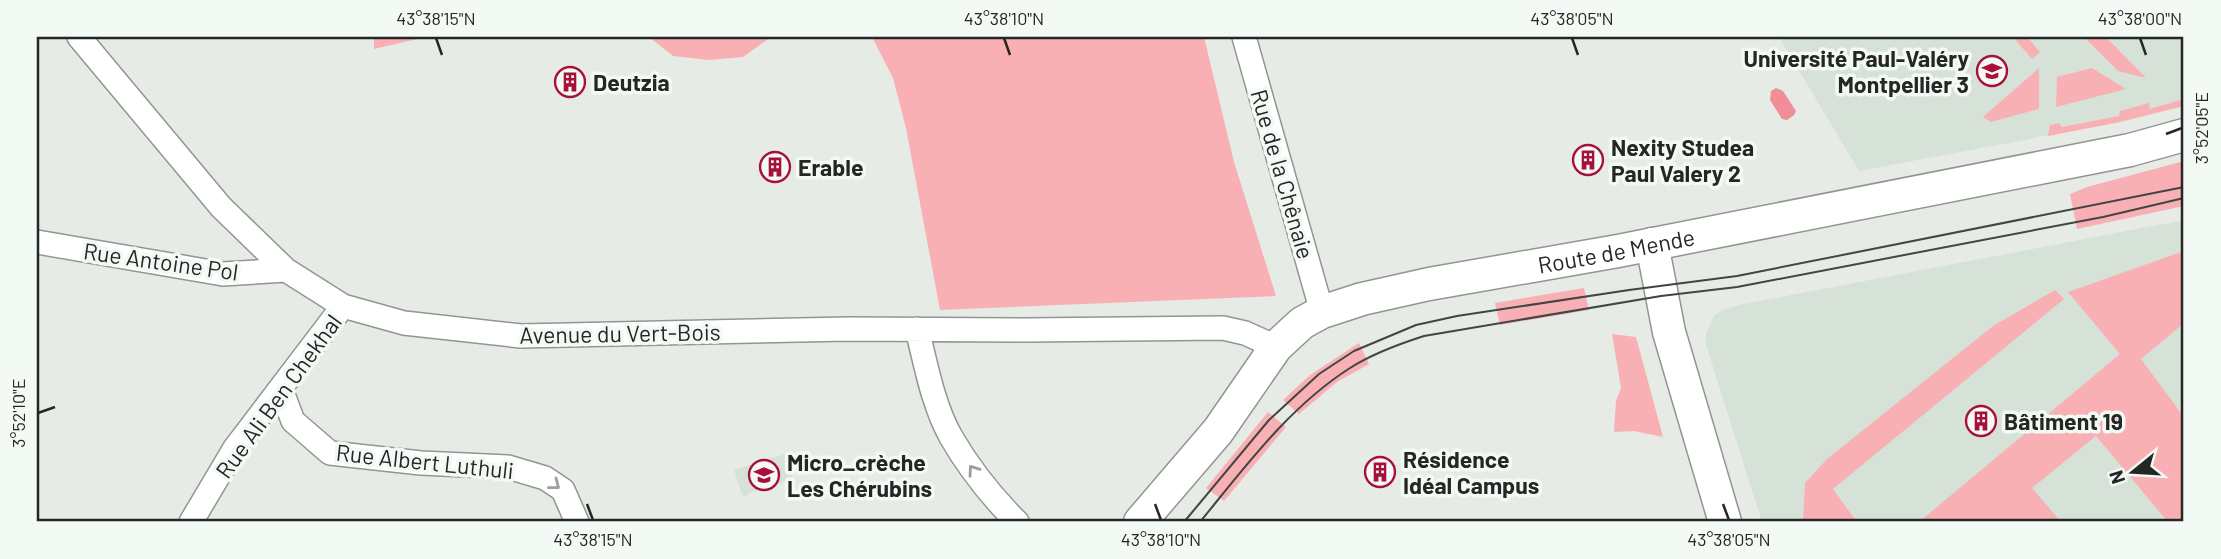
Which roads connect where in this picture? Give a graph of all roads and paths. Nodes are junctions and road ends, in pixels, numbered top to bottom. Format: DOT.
graph roads {
  1 [pos="79,37"];
  2 [pos="1244,37"];
  3 [pos="2184,135"];
  4 [pos="37,242"];
  5 [pos="1652,244"];
  6 [pos="286,270"];
  7 [pos="343,306"];
  8 [pos="1322,312"];
  9 [pos="917,329"];
  10 [pos="1276,347"];
  11 [pos="281,389"];
  12 [pos="191,522"];
  13 [pos="577,522"];
  14 [pos="1017,522"];
  15 [pos="1140,522"];
  16 [pos="1726,522"];
  1 -- 6 [label="street, Avenue du Vert-Bois"];
  2 -- 8 [label="street, Rue de la Chênaie"];
  3 -- 5 [label="main road, Route de Mende"];
  4 -- 6 [label="street, Rue Antoine Pol"];
  5 -- 8 [label="main road, Route de Mende"];
  5 -- 16 [label="main road"];
  6 -- 7 [label="street, Avenue du Vert-Bois"];
  7 -- 9 [label="street, Avenue du Vert-Bois"];
  7 -- 11 [label="street, Rue Ali Ben Chekhal"];
  8 -- 10 [label="main road, Route de Mende"];
  9 -- 10 [label="street, Avenue du Vert-Bois"];
  14 -- 9 [label="street, one-way"];
  10 -- 15 [label="main road, Route de Mende"];
  11 -- 12 [label="street, Rue Ali Ben Chekhal"];
  11 -- 13 [label="street, Rue Albert Luthuli, one-way"];
}
